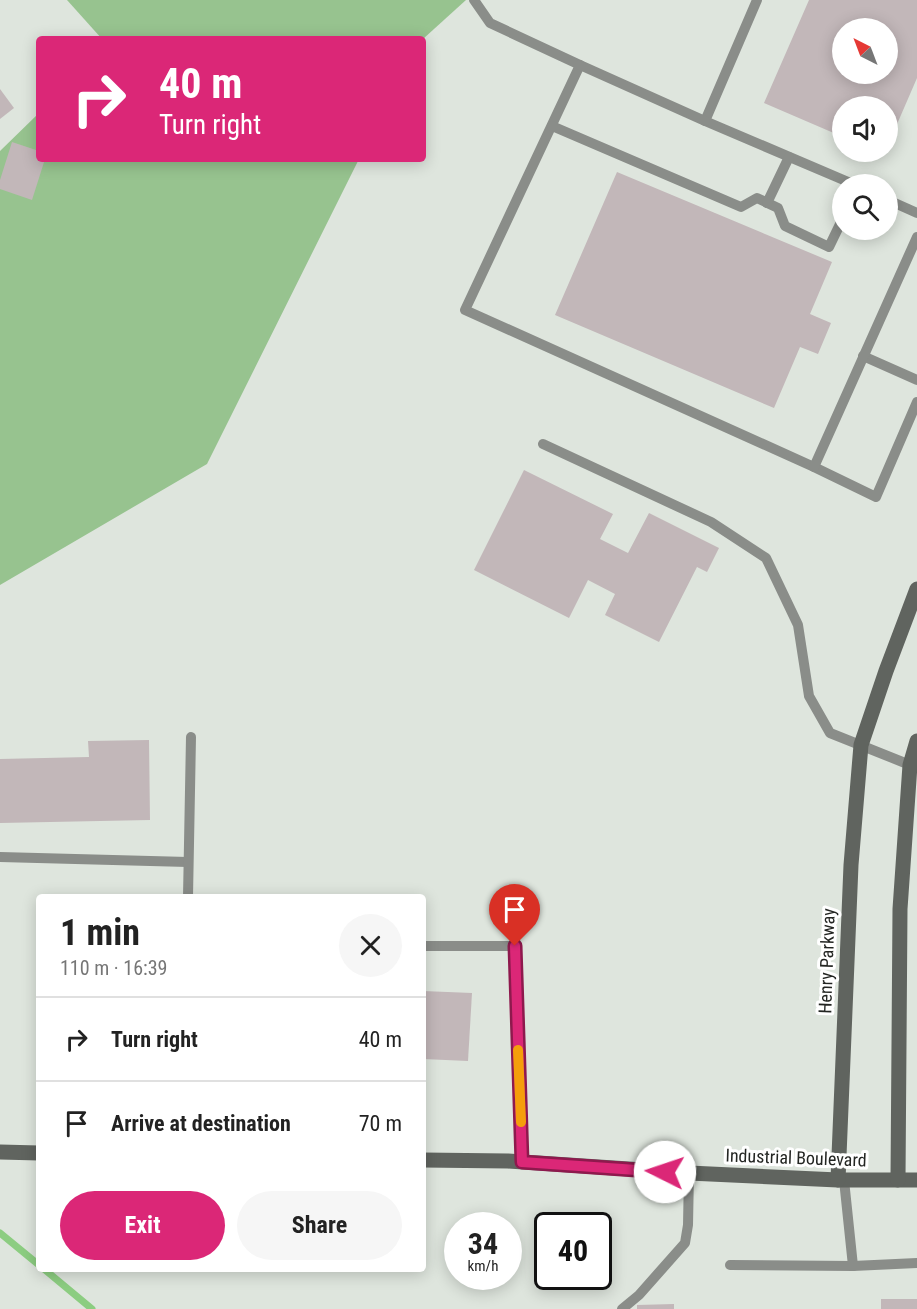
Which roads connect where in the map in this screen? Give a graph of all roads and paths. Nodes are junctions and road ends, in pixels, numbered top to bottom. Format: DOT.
graph roads {
  1 [pos="474,0"];
  2 [pos="757,0"];
  3 [pos="580,65"];
  4 [pos="705,121"];
  5 [pos="552,126"];
  6 [pos="789,157"];
  7 [pos="832,175"];
  8 [pos="767,203"];
  9 [pos="898,204"];
  10 [pos="917,213"];
  11 [pos="917,237"];
  12 [pos="833,240"];
  13 [pos="863,356"];
  14 [pos="917,380"];
  15 [pos="917,402"];
  16 [pos="543,444"];
  17 [pos="813,467"];
  18 [pos="917,589"];
  19 [pos="191,737"];
  20 [pos="917,741"];
  21 [pos="861,745"];
  22 [pos="914,764"];
  23 [pos="0,857"];
  24 [pos="189,862"];
  25 [pos="188,894"];
  26 [pos="426,946"];
  27 [pos="0,1152"];
  28 [pos="36,1153"];
  29 [pos="426,1160"];
  30 [pos="522,1162"];
  31 [pos="689,1173"];
  32 [pos="841,1180"];
  33 [pos="898,1180"];
  34 [pos="917,1180"];
  35 [pos="917,1263"];
  36 [pos="730,1265"];
  37 [pos="853,1266"];
  38 [pos="622,1309"];
  1 -- 3 [label="lane"];
  2 -- 4 [label="lane"];
  3 -- 4 [label="lane"];
  3 -- 5 [label="lane"];
  4 -- 6 [label="lane"];
  5 -- 8 [label="lane"];
  5 -- 17 [label="lane"];
  6 -- 7 [label="lane"];
  6 -- 8 [label="lane"];
  8 -- 12 [label="lane"];
  9 -- 10 [label="lane"];
  11 -- 13 [label="lane"];
  13 -- 14 [label="lane"];
  13 -- 17 [label="lane"];
  15 -- 17 [label="lane"];
  16 -- 21 [label="lane"];
  18 -- 21 [label="street, Henry Parkway"];
  19 -- 24 [label="lane"];
  20 -- 22 [label="street"];
  21 -- 22 [label="lane"];
  21 -- 32 [label="street, Henry Parkway"];
  22 -- 33 [label="street"];
  23 -- 24 [label="lane"];
  24 -- 25 [label="lane"];
  26 -- 30 [label="lane"];
  27 -- 28 [label="street"];
  29 -- 30 [label="street, Industrial Boulevard"];
  30 -- 31 [label="street, Industrial Boulevard"];
  31 -- 32 [label="street, Industrial Boulevard"];
  31 -- 38 [label="lane"];
  32 -- 33 [label="street, Industrial Boulevard"];
  32 -- 37 [label="lane"];
  33 -- 34 [label="street, Industrial Boulevard"];
  35 -- 37 [label="lane"];
  36 -- 37 [label="lane"];
}
